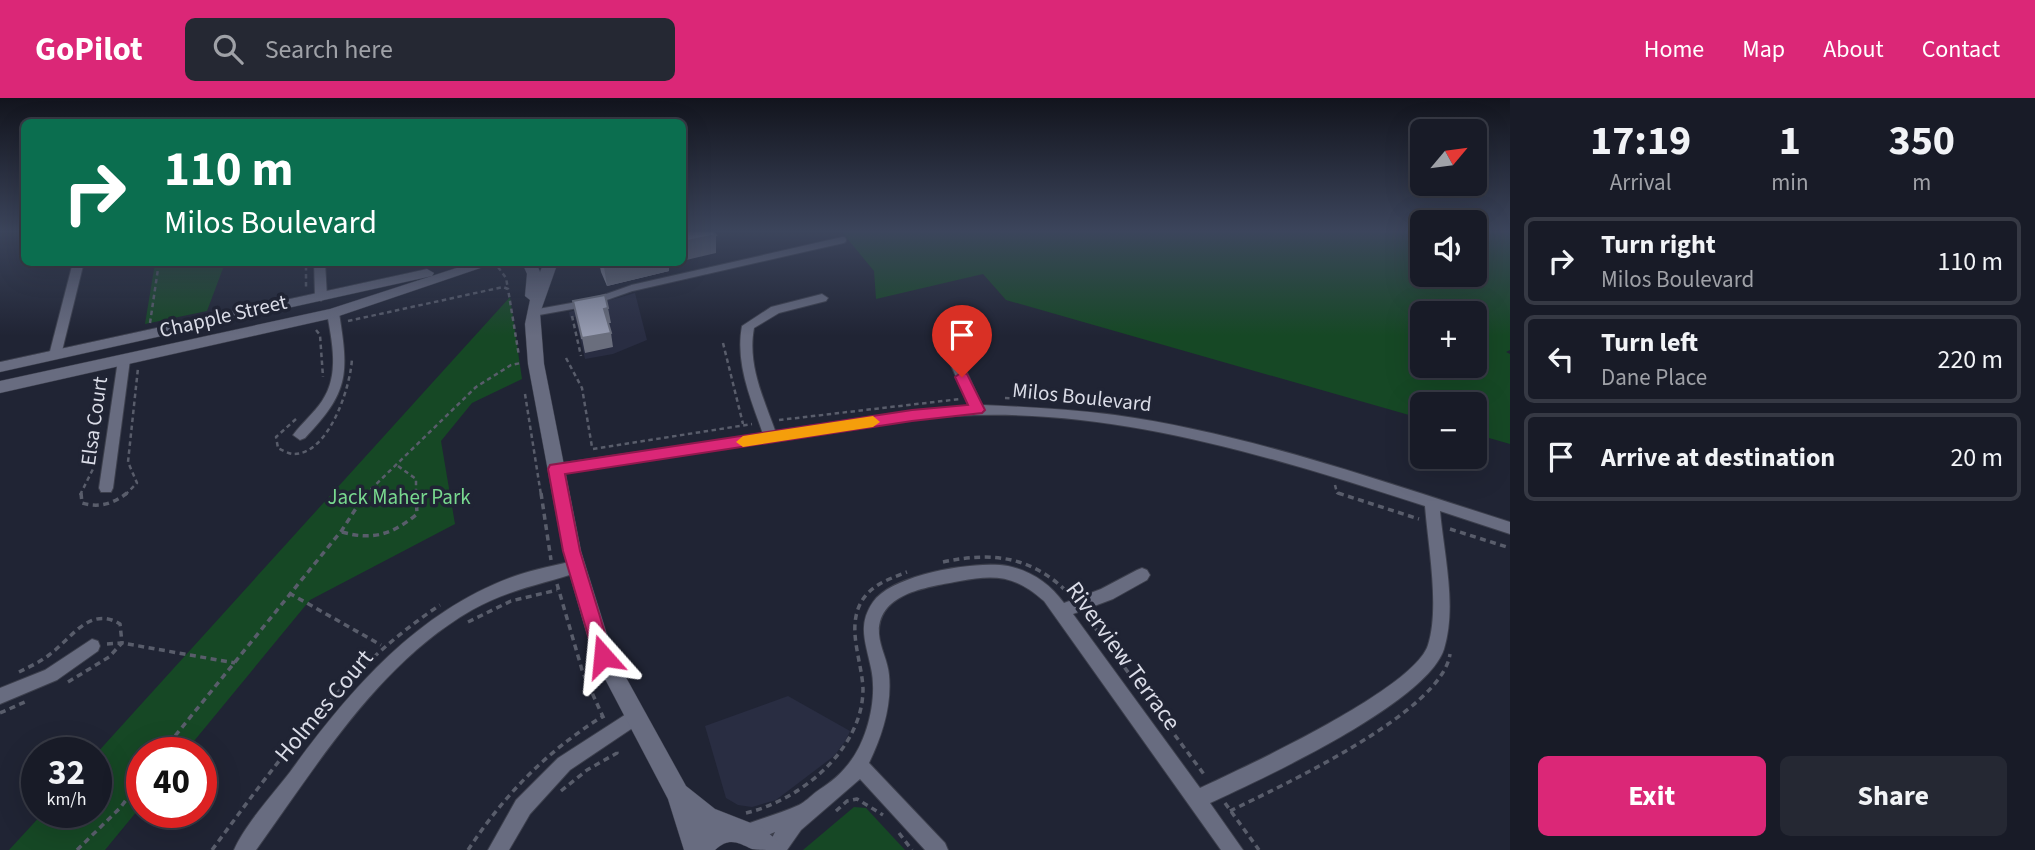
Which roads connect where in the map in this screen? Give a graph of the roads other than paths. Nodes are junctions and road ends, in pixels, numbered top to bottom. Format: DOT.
graph roads {
  1 [pos="78,266"];
  2 [pos="319,266"];
  3 [pos="444,266"];
  4 [pos="481,266"];
  5 [pos="531,266"];
  6 [pos="549,266"];
  7 [pos="728,266"];
  8 [pos="321,297"];
  9 [pos="822,298"];
  10 [pos="533,311"];
  11 [pos="334,319"];
  12 [pos="944,336"];
  13 [pos="55,355"];
  14 [pos="123,366"];
  15 [pos="0,367"];
  16 [pos="0,387"];
  17 [pos="974,404"];
  18 [pos="300,435"];
  19 [pos="771,438"];
  20 [pos="556,469"];
  21 [pos="106,488"];
  22 [pos="1432,503"];
  23 [pos="1510,528"];
  24 [pos="577,566"];
  25 [pos="1142,575"];
  26 [pos="1070,608"];
  27 [pos="92,646"];
  28 [pos="0,696"];
  29 [pos="634,717"];
  30 [pos="859,765"];
  31 [pos="678,794"];
  32 [pos="1197,799"];
  33 [pos="804,812"];
  34 [pos="741,824"];
  35 [pos="244,850"];
  36 [pos="498,850"];
  37 [pos="698,850"];
  38 [pos="769,850"];
  39 [pos="776,850"];
  40 [pos="938,850"];
  41 [pos="1233,850"];
  1 -- 13 [label="street"];
  2 -- 8 [label="street"];
  3 -- 8 [label="street, Chapple Street"];
  4 -- 11 [label="street, Chapple Street"];
  5 -- 10 [label="street"];
  6 -- 10 [label="street"];
  7 -- 10 [label="lane"];
  8 -- 13 [label="street, Chapple Street"];
  9 -- 19 [label="street"];
  10 -- 20 [label="street"];
  11 -- 14 [label="street, Chapple Street"];
  11 -- 18 [label="street"];
  12 -- 17 [label="street"];
  13 -- 15 [label="street, Chapple Street"];
  14 -- 16 [label="street, Chapple Street"];
  14 -- 21 [label="street, Elsa Court"];
  17 -- 19 [label="street, Milos Boulevard"];
  17 -- 22 [label="street, Milos Boulevard"];
  19 -- 20 [label="street, Milos Boulevard"];
  20 -- 24 [label="street"];
  22 -- 23 [label="street, Milos Boulevard"];
  22 -- 32 [label="street"];
  24 -- 29 [label="street"];
  24 -- 35 [label="street, Holmes Court"];
  25 -- 26 [label="street"];
  26 -- 30 [label="street, Riverview Terrace"];
  26 -- 32 [label="street, Riverview Terrace"];
  27 -- 28 [label="street"];
  29 -- 31 [label="street"];
  29 -- 36 [label="street"];
  30 -- 33 [label="street, Riverview Terrace"];
  30 -- 40 [label="street"];
  31 -- 34 [label="street"];
  31 -- 37 [label="street"];
  32 -- 41 [label="street, Riverview Terrace"];
  33 -- 34 [label="street, Riverview Terrace"];
  33 -- 39 [label="street, Riverview Terrace"];
  34 -- 37 [label="street"];
  34 -- 38 [label="street"];
}
